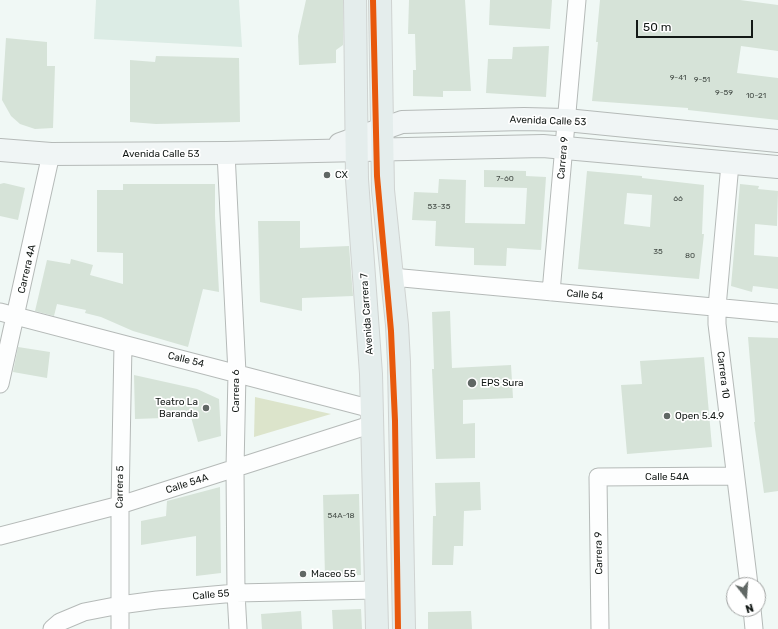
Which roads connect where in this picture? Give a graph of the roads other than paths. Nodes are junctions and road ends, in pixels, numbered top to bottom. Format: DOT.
graph roads {
  1 [pos="355,0"];
  2 [pos="380,0"];
  3 [pos="577,0"];
  4 [pos="566,120"];
  5 [pos="382,140"];
  6 [pos="778,141"];
  7 [pos="357,144"];
  8 [pos="564,148"];
  9 [pos="0,150"];
  10 [pos="226,153"];
  11 [pos="52,154"];
  12 [pos="730,164"];
  13 [pos="778,168"];
  14 [pos="392,277"];
  15 [pos="551,292"];
  16 [pos="717,307"];
  17 [pos="778,313"];
  18 [pos="8,314"];
  19 [pos="123,344"];
  20 [pos="236,373"];
  21 [pos="0,384"];
  22 [pos="372,417"];
  23 [pos="235,468"];
  24 [pos="735,476"];
  25 [pos="598,477"];
  26 [pos="120,505"];
  27 [pos="0,536"];
  28 [pos="748,577"];
  29 [pos="376,590"];
  30 [pos="236,593"];
  31 [pos="120,605"];
  32 [pos="753,617"];
  33 [pos="52,629"];
  34 [pos="120,629"];
  35 [pos="238,629"];
  36 [pos="377,629"];
  37 [pos="404,629"];
  38 [pos="600,629"];
  39 [pos="754,629"];
  1 -- 7 [label="main road, Avenida Carrera 7"];
  2 -- 5 [label="main road"];
  3 -- 4 [label="street, Carrera 9"];
  4 -- 5 [label="main road, Avenida Calle 53"];
  4 -- 6 [label="main road, Avenida Calle 53"];
  4 -- 8 [label="street, Carrera 9"];
  5 -- 7 [label="main road, Avenida Calle 53"];
  5 -- 8 [label="main road, Avenida Calle 53"];
  5 -- 14 [label="main road"];
  7 -- 10 [label="main road, Avenida Calle 53"];
  7 -- 22 [label="main road, Avenida Carrera 7"];
  8 -- 12 [label="main road, Avenida Calle 53"];
  8 -- 15 [label="street, Carrera 9"];
  9 -- 11 [label="main road, Avenida Calle 53"];
  10 -- 11 [label="main road, Avenida Calle 53"];
  10 -- 20 [label="street, Carrera 6"];
  11 -- 18 [label="street, Carrera 4A"];
  12 -- 13 [label="main road, Avenida Calle 53"];
  12 -- 16 [label="street, Carrera 10"];
  14 -- 15 [label="street, Calle 54"];
  14 -- 37 [label="main road"];
  15 -- 16 [label="street, Calle 54"];
  16 -- 17 [label="street, Calle 54"];
  16 -- 24 [label="street, Carrera 10"];
  18 -- 19 [label="street, Calle 54"];
  18 -- 21 [label="street, Carrera 4A"];
  19 -- 20 [label="street, Calle 54"];
  19 -- 26 [label="street, Carrera 5"];
  20 -- 22 [label="street, Calle 54"];
  20 -- 23 [label="street, Carrera 6"];
  22 -- 23 [label="street, Calle 54A"];
  22 -- 29 [label="main road, Avenida Carrera 7"];
  23 -- 26 [label="street, Calle 54A"];
  23 -- 30 [label="street, Carrera 6"];
  24 -- 25 [label="street, Calle 54A"];
  24 -- 28 [label="street, Carrera 10"];
  25 -- 38 [label="street, Carrera 9"];
  26 -- 27 [label="street, Calle 54A"];
  26 -- 31 [label="street, Carrera 5"];
  29 -- 30 [label="street, Calle 55"];
  29 -- 36 [label="main road, Avenida Carrera 7"];
  30 -- 31 [label="street, Calle 55"];
  30 -- 35 [label="street, Carrera 6"];
  31 -- 33 [label="street, Calle 55"];
  31 -- 34 [label="street, Carrera 5"];
  32 -- 39 [label="street"];
}
